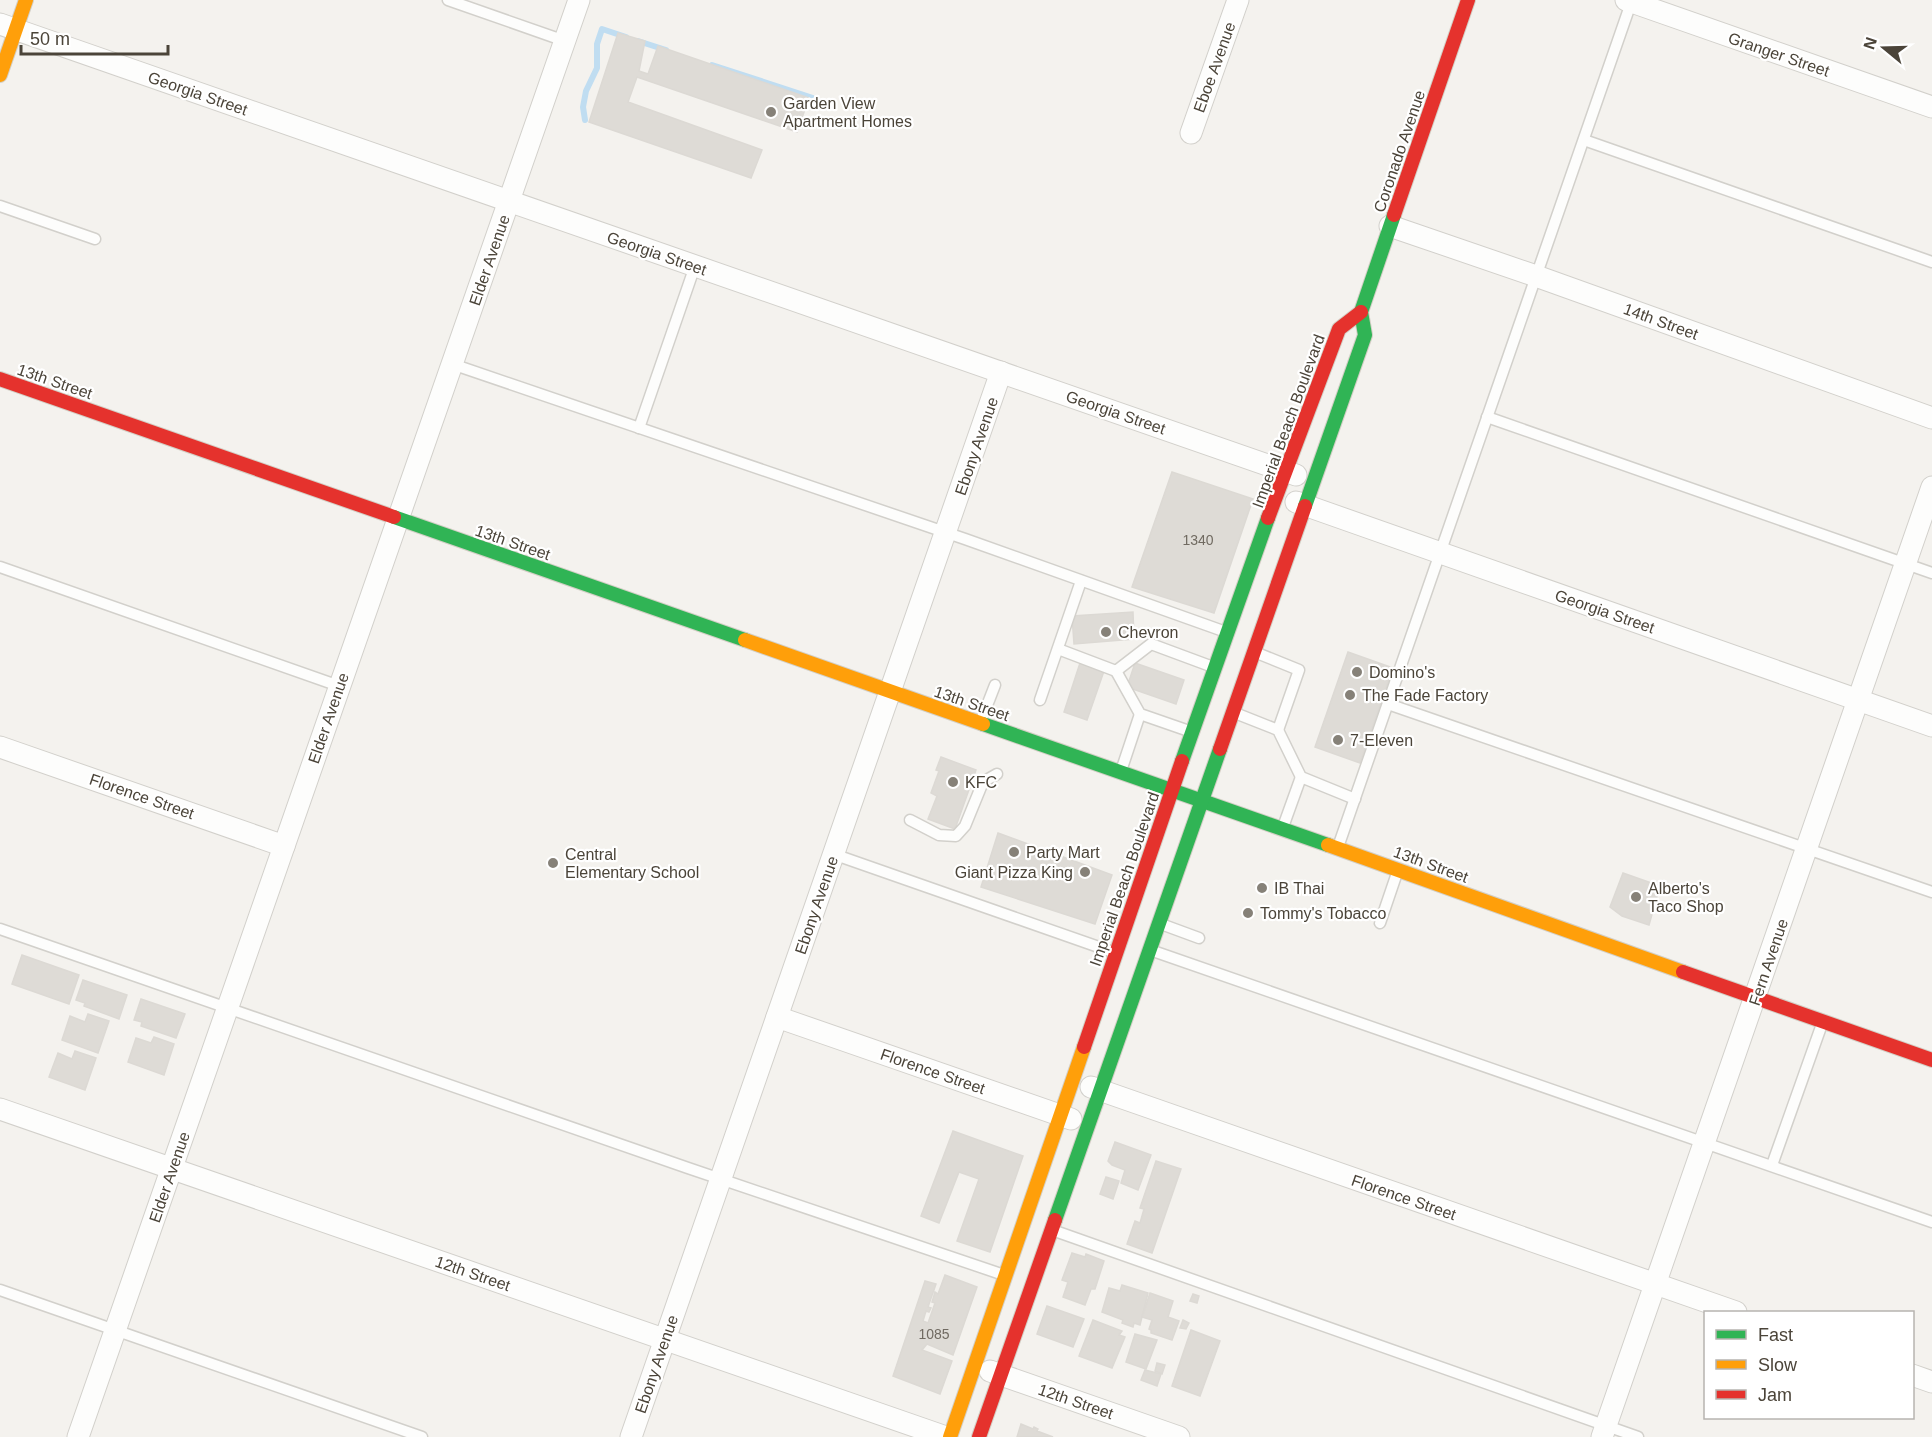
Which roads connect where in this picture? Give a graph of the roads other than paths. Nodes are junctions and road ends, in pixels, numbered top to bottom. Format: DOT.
graph roads {
  1 [pos="26,0"];
  2 [pos="448,0"];
  3 [pos="579,0"];
  4 [pos="1238,0"];
  5 [pos="1468,0"];
  6 [pos="1630,1"];
  7 [pos="8,26"];
  8 [pos="565,41"];
  9 [pos="0,75"];
  10 [pos="1932,107"];
  11 [pos="1191,134"];
  12 [pos="1584,140"];
  13 [pos="509,202"];
  14 [pos="0,206"];
  15 [pos="1390,226"];
  16 [pos="95,239"];
  17 [pos="1932,262"];
  18 [pos="695,266"];
  19 [pos="1536,276"];
  20 [pos="1361,312"];
  21 [pos="452,364"];
  22 [pos="1001,372"];
  23 [pos="0,379"];
  24 [pos="1488,417"];
  25 [pos="1932,418"];
  26 [pos="639,428"];
  27 [pos="1285,471"];
  28 [pos="1314,480"];
  29 [pos="1932,487"];
  30 [pos="1277,495"];
  31 [pos="1305,505"];
  32 [pos="398,519"];
  33 [pos="946,532"];
  34 [pos="1440,553"];
  35 [pos="1906,564"];
  36 [pos="0,567"];
  37 [pos="1932,573"];
  38 [pos="1081,580"];
  39 [pos="1228,633"];
  40 [pos="1058,649"];
  41 [pos="1254,652"];
  42 [pos="1216,668"];
  43 [pos="1116,671"];
  44 [pos="995,685"];
  45 [pos="339,686"];
  46 [pos="890,692"];
  47 [pos="1040,700"];
  48 [pos="1858,700"];
  49 [pos="1388,704"];
  50 [pos="1232,712"];
  51 [pos="1140,714"];
  52 [pos="981,723"];
  53 [pos="1932,726"];
  54 [pos="1278,730"];
  55 [pos="1192,732"];
  56 [pos="0,747"];
  57 [pos="1121,772"];
  58 [pos="997,774"];
  59 [pos="1301,777"];
  60 [pos="1172,790"];
  61 [pos="1355,799"];
  62 [pos="1202,800"];
  63 [pos="910,820"];
  64 [pos="1283,829"];
  65 [pos="284,846"];
  66 [pos="1338,848"];
  67 [pos="1807,848"];
  68 [pos="833,854"];
  69 [pos="1398,870"];
  70 [pos="1932,892"];
  71 [pos="1158,923"];
  72 [pos="1380,923"];
  73 [pos="0,929"];
  74 [pos="1199,938"];
  75 [pos="1149,949"];
  76 [pos="1116,953"];
  77 [pos="1756,998"];
  78 [pos="227,1009"];
  79 [pos="777,1017"];
  80 [pos="1823,1022"];
  81 [pos="1932,1060"];
  82 [pos="1073,1080"];
  83 [pos="1100,1090"];
  84 [pos="0,1108"];
  85 [pos="1061,1116"];
  86 [pos="1088,1125"];
  87 [pos="1705,1143"];
  88 [pos="1772,1165"];
  89 [pos="172,1168"];
  90 [pos="720,1179"];
  91 [pos="1932,1222"];
  92 [pos="1052,1230"];
  93 [pos="1005,1275"];
  94 [pos="1656,1285"];
  95 [pos="0,1290"];
  96 [pos="1733,1311"];
  97 [pos="116,1330"];
  98 [pos="665,1339"];
  99 [pos="974,1366"];
  100 [pos="1001,1375"];
  101 [pos="1914,1376"];
  102 [pos="1932,1382"];
  103 [pos="1604,1432"];
  104 [pos="78,1437"];
  105 [pos="422,1437"];
  106 [pos="631,1437"];
  107 [pos="946,1437"];
  108 [pos="950,1437"];
  109 [pos="979,1437"];
  110 [pos="1179,1437"];
  111 [pos="1638,1437"];
  1 -- 7 [label="main road"];
  2 -- 8 [label="lane"];
  3 -- 8 [label="street, Elder Avenue"];
  4 -- 11 [label="street, Eboe Avenue"];
  5 -- 15 [label="main road, Coronado Avenue"];
  6 -- 10 [label="street, Granger Street"];
  6 -- 12 [label="lane"];
  7 -- 9 [label="main road"];
  7 -- 13 [label="street, Georgia Street"];
  8 -- 13 [label="street, Elder Avenue"];
  12 -- 17 [label="lane"];
  12 -- 19 [label="lane"];
  13 -- 18 [label="street, Georgia Street"];
  13 -- 21 [label="street, Elder Avenue"];
  14 -- 16 [label="lane"];
  15 -- 19 [label="street, 14th Street"];
  15 -- 20 [label="main road, Coronado Avenue"];
  18 -- 22 [label="street, Georgia Street"];
  18 -- 26 [label="lane"];
  19 -- 24 [label="lane"];
  19 -- 25 [label="street, 14th Street"];
  20 -- 27 [label="main road, Imperial Beach Boulevard"];
  20 -- 28 [label="main road"];
  21 -- 26 [label="lane"];
  21 -- 32 [label="street, Elder Avenue"];
  22 -- 27 [label="street, Georgia Street"];
  22 -- 33 [label="street, Ebony Avenue"];
  23 -- 32 [label="main road, 13th Street"];
  24 -- 34 [label="lane"];
  24 -- 35 [label="lane"];
  26 -- 33 [label="lane"];
  27 -- 28 [label="street, Georgia Street"];
  27 -- 30 [label="main road, Imperial Beach Boulevard"];
  28 -- 31 [label="main road"];
  29 -- 35 [label="street, Fern Avenue"];
  30 -- 31 [label="street, Georgia Street"];
  30 -- 39 [label="main road, Imperial Beach Boulevard"];
  31 -- 34 [label="street, Georgia Street"];
  31 -- 41 [label="main road"];
  32 -- 45 [label="street, Elder Avenue"];
  32 -- 46 [label="main road, 13th Street"];
  33 -- 38 [label="lane"];
  33 -- 46 [label="street, Ebony Avenue"];
  34 -- 48 [label="street, Georgia Street"];
  34 -- 49 [label="lane"];
  35 -- 37 [label="lane"];
  35 -- 48 [label="street, Fern Avenue"];
  36 -- 45 [label="lane"];
  38 -- 39 [label="lane"];
  38 -- 40 [label="lane"];
  39 -- 42 [label="main road, Imperial Beach Boulevard"];
  40 -- 43 [label="lane"];
  40 -- 47 [label="lane"];
  41 -- 50 [label="main road"];
  41 -- 54 [label="lane"];
  42 -- 43 [label="lane"];
  42 -- 55 [label="main road, Imperial Beach Boulevard"];
  43 -- 51 [label="lane"];
  44 -- 52 [label="lane"];
  45 -- 65 [label="street, Elder Avenue"];
  46 -- 52 [label="main road, 13th Street"];
  46 -- 68 [label="street, Ebony Avenue"];
  48 -- 53 [label="street, Georgia Street"];
  48 -- 67 [label="street, Fern Avenue"];
  49 -- 61 [label="lane"];
  49 -- 67 [label="lane"];
  50 -- 54 [label="lane"];
  50 -- 62 [label="main road"];
  51 -- 55 [label="lane"];
  51 -- 57 [label="lane"];
  52 -- 57 [label="main road, 13th Street"];
  54 -- 59 [label="lane"];
  55 -- 60 [label="main road, Imperial Beach Boulevard"];
  56 -- 65 [label="street, Florence Street"];
  57 -- 60 [label="main road, 13th Street"];
  58 -- 63 [label="lane"];
  59 -- 61 [label="lane"];
  59 -- 64 [label="lane"];
  60 -- 62 [label="main road, 13th Street"];
  60 -- 76 [label="main road, Imperial Beach Boulevard"];
  61 -- 66 [label="lane"];
  62 -- 64 [label="main road, 13th Street"];
  62 -- 71 [label="main road"];
  64 -- 66 [label="main road, 13th Street"];
  65 -- 78 [label="street, Elder Avenue"];
  66 -- 69 [label="main road, 13th Street"];
  67 -- 70 [label="lane"];
  67 -- 77 [label="street, Fern Avenue"];
  68 -- 76 [label="lane"];
  68 -- 79 [label="street, Ebony Avenue"];
  69 -- 72 [label="lane"];
  69 -- 77 [label="main road, 13th Street"];
  71 -- 74 [label="lane"];
  71 -- 75 [label="main road"];
  73 -- 78 [label="lane"];
  75 -- 83 [label="main road"];
  75 -- 87 [label="lane"];
  76 -- 82 [label="main road, Imperial Beach Boulevard"];
  77 -- 80 [label="main road, 13th Street"];
  77 -- 87 [label="street, Fern Avenue"];
  78 -- 89 [label="street, Elder Avenue"];
  78 -- 90 [label="lane"];
  79 -- 85 [label="street, Florence Street"];
  79 -- 90 [label="street, Ebony Avenue"];
  80 -- 81 [label="main road, 13th Street"];
  80 -- 88 [label="lane"];
  82 -- 83 [label="street, Florence Street"];
  82 -- 85 [label="main road, Imperial Beach Boulevard"];
  83 -- 86 [label="main road"];
  83 -- 94 [label="street, Florence Street"];
  84 -- 89 [label="street, 12th Street"];
  85 -- 86 [label="street, Florence Street"];
  85 -- 93 [label="main road, Imperial Beach Boulevard"];
  86 -- 92 [label="main road"];
  87 -- 88 [label="lane"];
  87 -- 94 [label="street, Fern Avenue"];
  88 -- 91 [label="lane"];
  89 -- 97 [label="street, Elder Avenue"];
  89 -- 98 [label="street, 12th Street"];
  90 -- 93 [label="lane"];
  90 -- 98 [label="street, Ebony Avenue"];
  92 -- 100 [label="main road"];
  92 -- 103 [label="lane"];
  93 -- 99 [label="main road, Imperial Beach Boulevard"];
  94 -- 96 [label="street, Florence Street"];
  94 -- 103 [label="street, Fern Avenue"];
  95 -- 97 [label="lane"];
  97 -- 104 [label="street, Elder Avenue"];
  97 -- 105 [label="lane"];
  98 -- 106 [label="street, Ebony Avenue"];
  98 -- 107 [label="street, 12th Street"];
  99 -- 100 [label="street, 12th Street"];
  99 -- 108 [label="main road, Imperial Beach Boulevard"];
  100 -- 109 [label="main road"];
  100 -- 110 [label="street, 12th Street"];
  101 -- 102 [label="street"];
  103 -- 111 [label="lane"];
}
